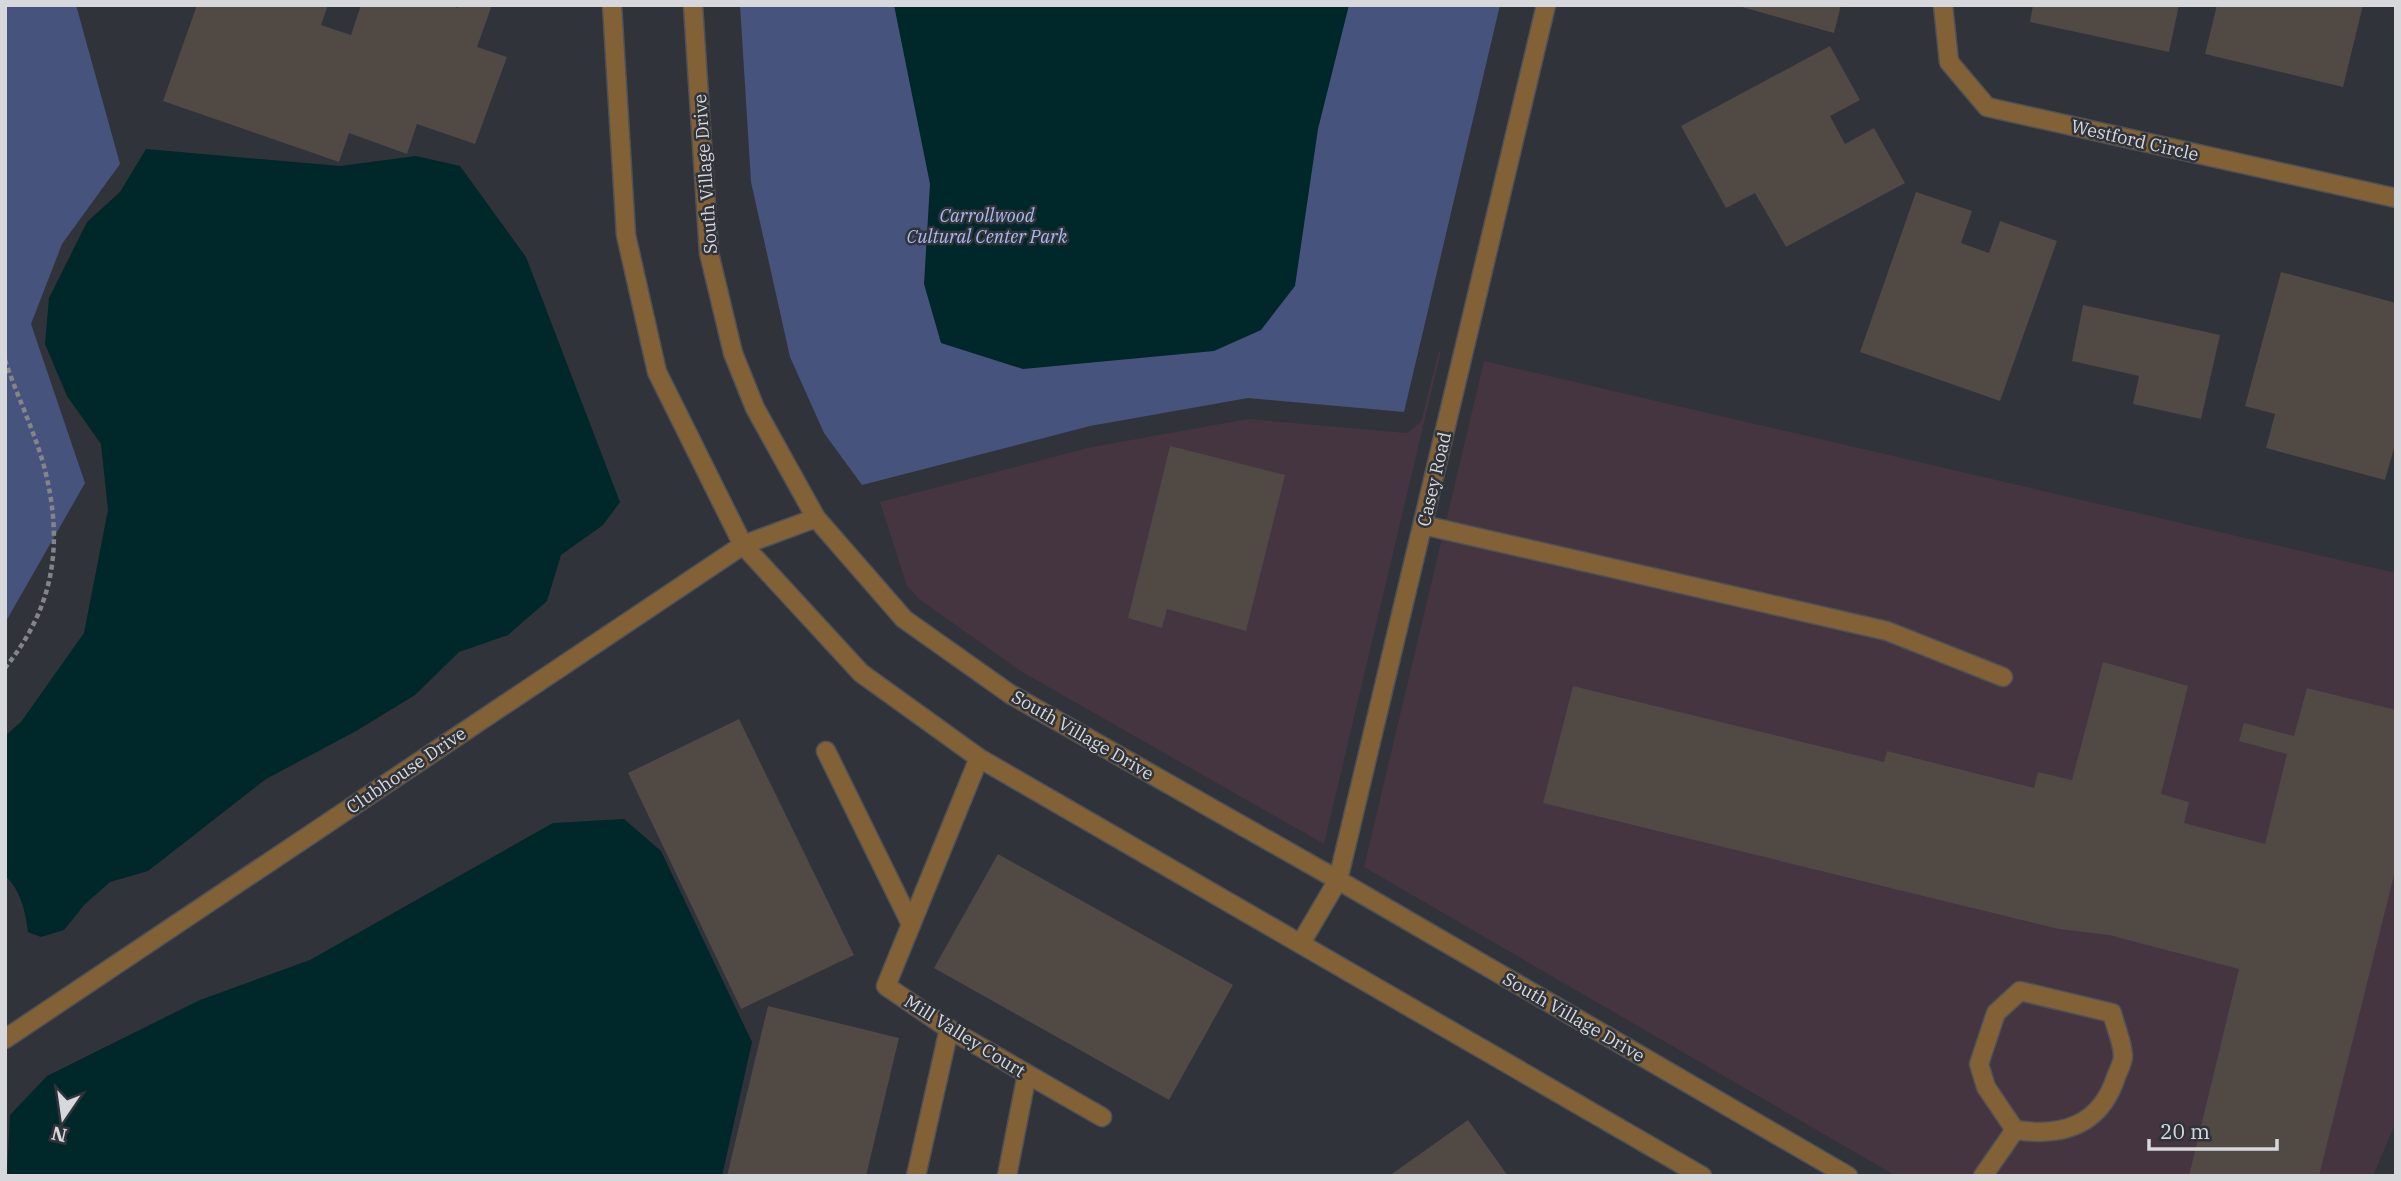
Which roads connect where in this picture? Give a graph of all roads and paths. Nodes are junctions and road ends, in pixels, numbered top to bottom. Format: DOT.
graph roads {
  1 [pos="612,5"];
  2 [pos="694,5"];
  3 [pos="1546,5"];
  4 [pos="1943,5"];
  5 [pos="2396,198"];
  6 [pos="5,360"];
  7 [pos="816,518"];
  8 [pos="1423,525"];
  9 [pos="743,545"];
  10 [pos="5,668"];
  11 [pos="2003,677"];
  12 [pos="827,751"];
  13 [pos="979,758"];
  14 [pos="1338,880"];
  15 [pos="911,924"];
  16 [pos="1301,943"];
  17 [pos="949,1029"];
  18 [pos="5,1040"];
  19 [pos="1027,1074"];
  20 [pos="1102,1117"];
  21 [pos="2015,1130"];
  22 [pos="916,1176"];
  23 [pos="1007,1176"];
  24 [pos="1702,1176"];
  25 [pos="1848,1176"];
  26 [pos="1983,1176"];
  1 -- 9 [label="street"];
  2 -- 7 [label="street, South Village Drive"];
  3 -- 8 [label="street, Casey Road"];
  4 -- 5 [label="street, Westford Circle"];
  6 -- 10 [label="path"];
  7 -- 9 [label="street, Clubhouse Drive"];
  7 -- 14 [label="street, South Village Drive"];
  8 -- 11 [label="street"];
  8 -- 14 [label="street, Casey Road"];
  9 -- 13 [label="street"];
  9 -- 18 [label="street, Clubhouse Drive"];
  12 -- 15 [label="street"];
  13 -- 15 [label="street, Mill Valley Court"];
  13 -- 16 [label="street"];
  14 -- 16 [label="street, Casey Road"];
  14 -- 25 [label="street, South Village Drive"];
  15 -- 17 [label="street, Mill Valley Court"];
  16 -- 24 [label="street"];
  17 -- 19 [label="street, Mill Valley Court"];
  17 -- 22 [label="street"];
  19 -- 20 [label="street, Mill Valley Court"];
  19 -- 23 [label="street"];
  21 -- 21 [label="street"];
  21 -- 26 [label="street"];
}
